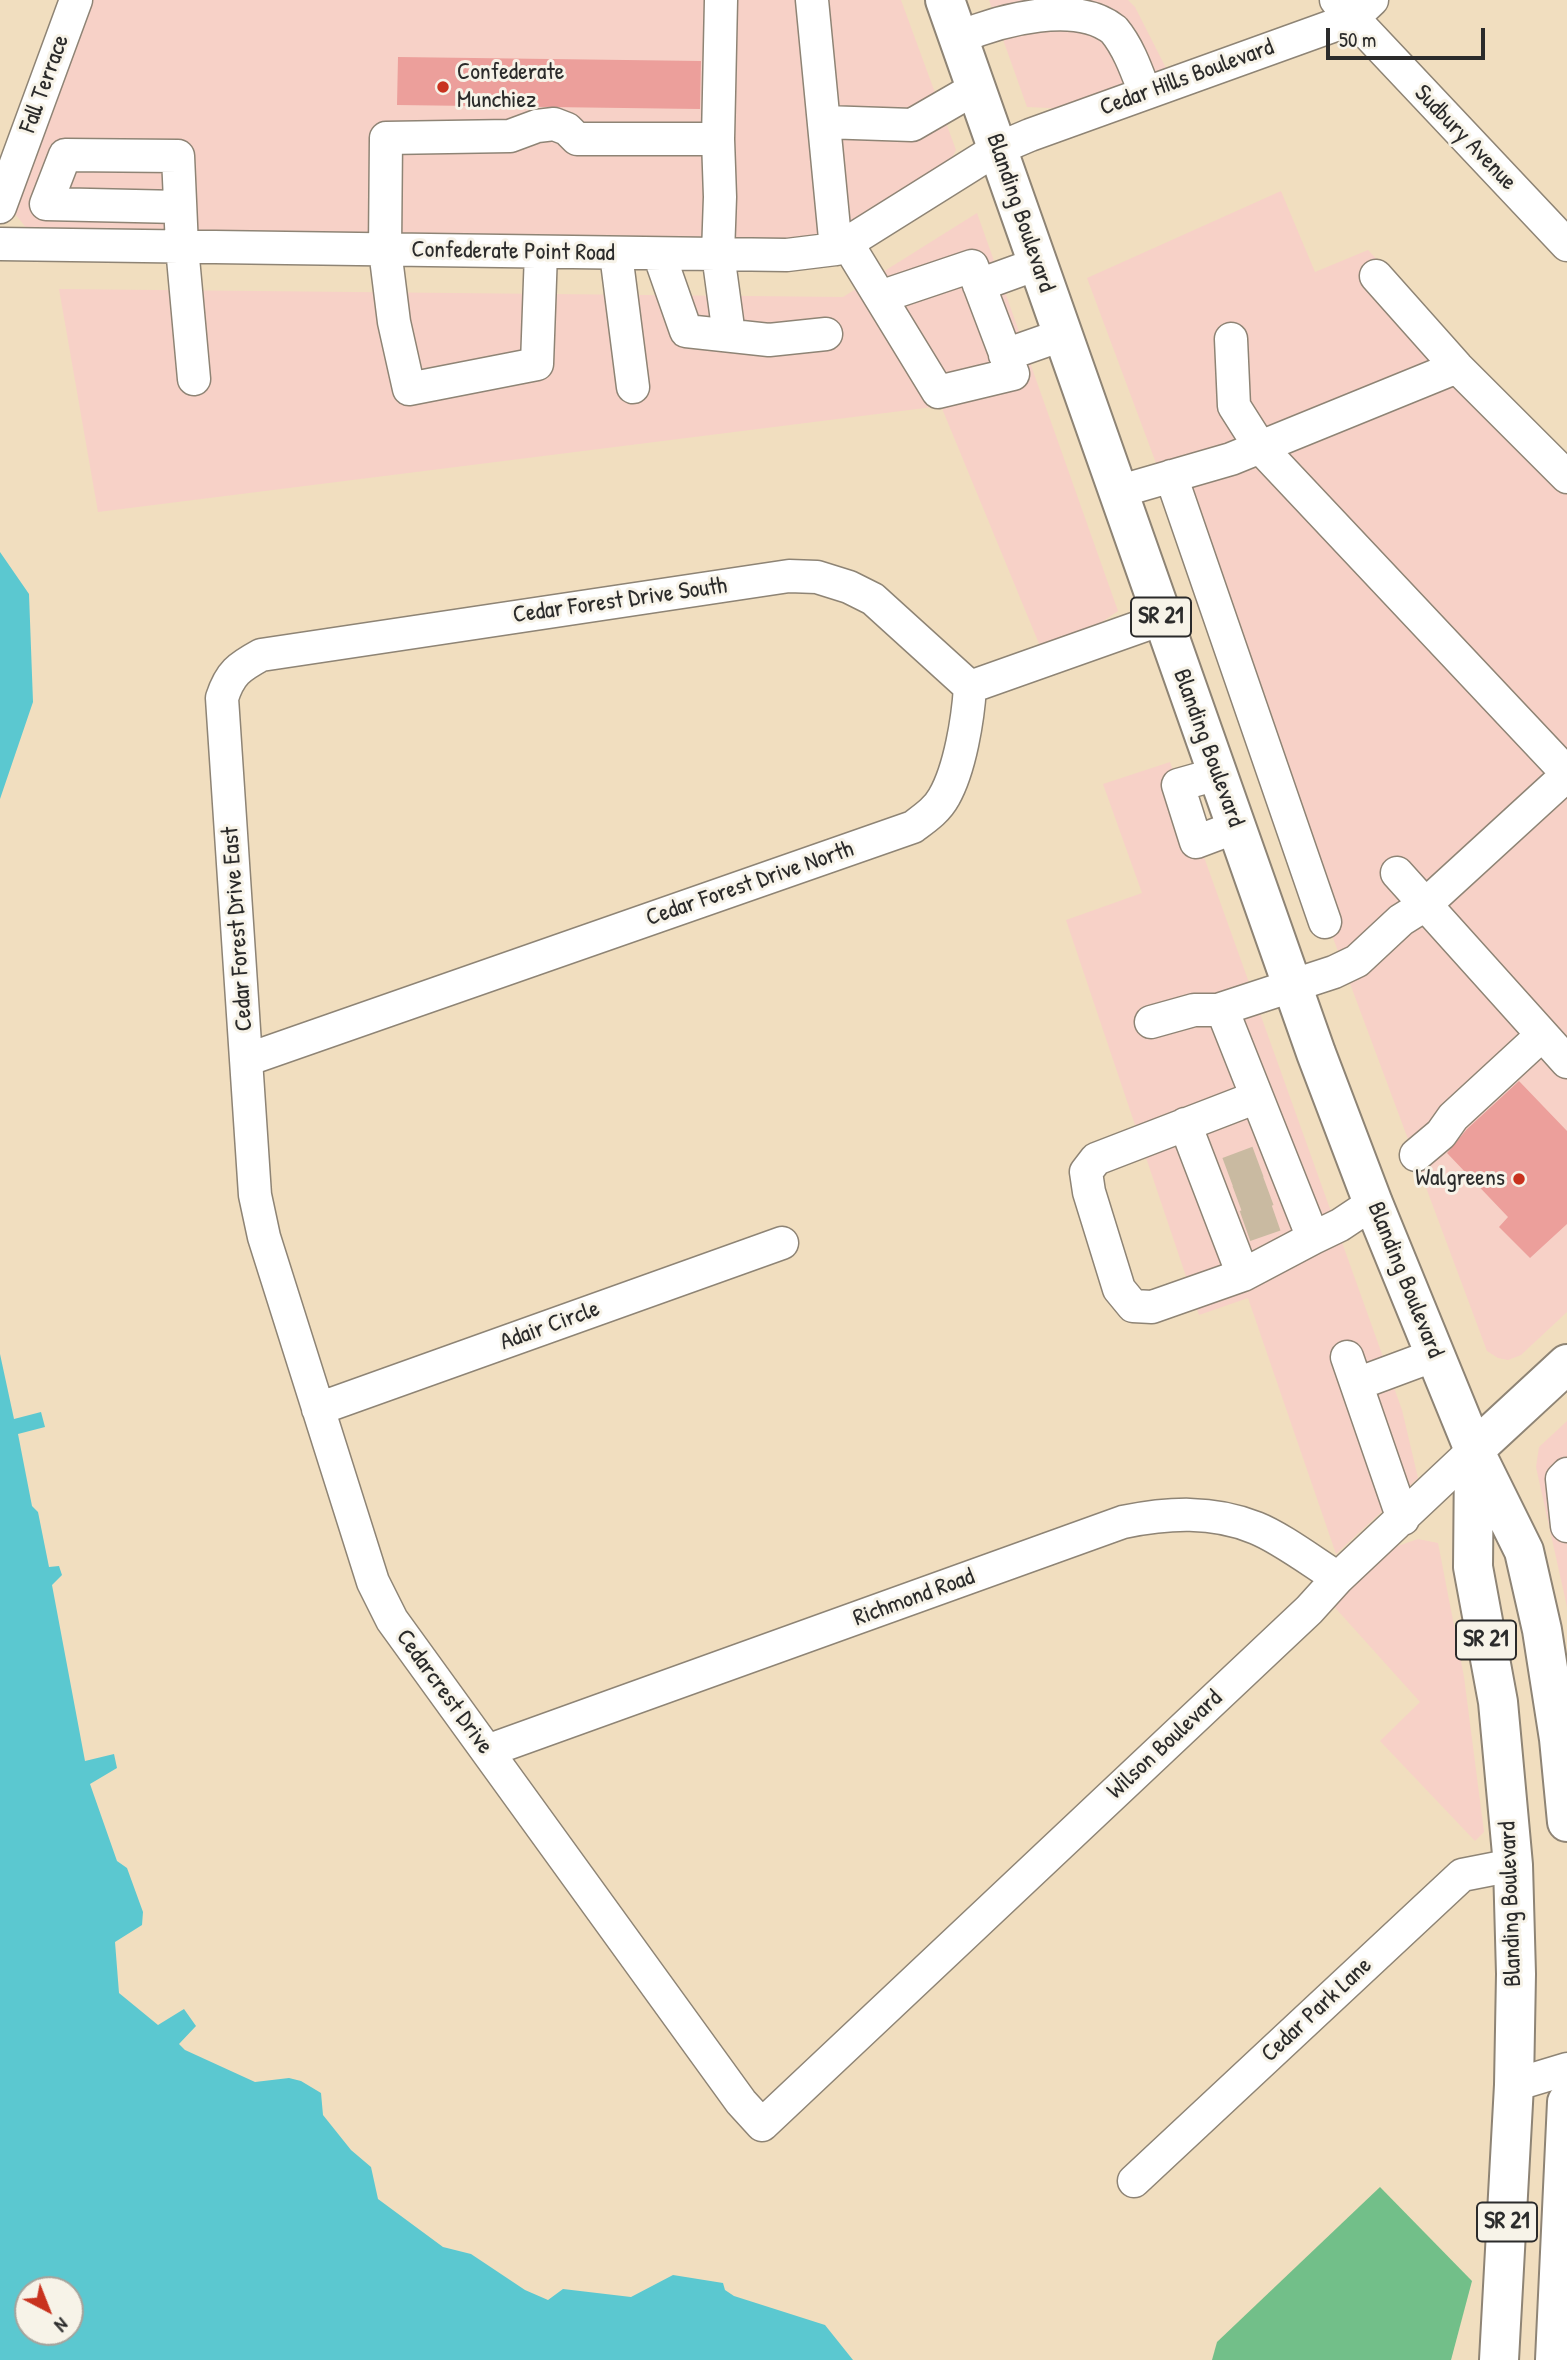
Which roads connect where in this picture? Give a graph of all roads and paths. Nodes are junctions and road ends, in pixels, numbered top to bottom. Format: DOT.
graph roads {
  1 [pos="76,0"];
  2 [pos="722,0"];
  3 [pos="812,0"];
  4 [pos="945,0"];
  5 [pos="1353,6"];
  6 [pos="958,38"];
  7 [pos="976,88"];
  8 [pos="1145,93"];
  9 [pos="824,122"];
  10 [pos="718,139"];
  11 [pos="997,149"];
  12 [pos="20,153"];
  13 [pos="65,155"];
  14 [pos="0,207"];
  15 [pos="179,207"];
  16 [pos="0,244"];
  17 [pos="1567,245"];
  18 [pos="842,246"];
  19 [pos="182,247"];
  20 [pos="385,250"];
  21 [pos="541,252"];
  22 [pos="616,254"];
  23 [pos="659,254"];
  24 [pos="718,254"];
  25 [pos="1038,264"];
  26 [pos="1376,276"];
  27 [pos="979,285"];
  28 [pos="880,297"];
  29 [pos="825,334"];
  30 [pos="729,335"];
  31 [pos="1062,335"];
  32 [pos="1231,339"];
  33 [pos="1005,355"];
  34 [pos="1457,367"];
  35 [pos="194,379"];
  36 [pos="633,387"];
  37 [pos="1260,447"];
  38 [pos="1171,476"];
  39 [pos="1567,477"];
  40 [pos="1117,492"];
  41 [pos="1162,619"];
  42 [pos="237,668"];
  43 [pos="970,687"];
  44 [pos="1567,774"];
  45 [pos="1397,873"];
  46 [pos="1425,905"];
  47 [pos="1325,922"];
  48 [pos="1293,987"];
  49 [pos="1222,1009"];
  50 [pos="1151,1022"];
  51 [pos="1542,1035"];
  52 [pos="246,1060"];
  53 [pos="1567,1062"];
  54 [pos="1257,1097"];
  55 [pos="1185,1124"];
  56 [pos="1416,1155"];
  57 [pos="255,1195"];
  58 [pos="1373,1203"];
  59 [pos="1313,1238"];
  60 [pos="782,1243"];
  61 [pos="1242,1275"];
  62 [pos="1435,1355"];
  63 [pos="1567,1364"];
  64 [pos="318,1409"];
  65 [pos="1474,1450"];
  66 [pos="1567,1474"];
  67 [pos="1403,1519"];
  68 [pos="1567,1526"];
  69 [pos="1338,1578"];
  70 [pos="1555,1640"];
  71 [pos="1563,1735"];
  72 [pos="486,1751"];
  73 [pos="1567,1822"];
  74 [pos="1513,1865"];
  75 [pos="1567,2068"];
  76 [pos="1514,2085"];
  77 [pos="1567,2102"];
  78 [pos="762,2125"];
  79 [pos="1134,2181"];
  80 [pos="1499,2360"];
  81 [pos="1555,2360"];
  1 -- 12 [label="street, Fall Terrace"];
  2 -- 10 [label="street"];
  3 -- 9 [label="street"];
  4 -- 6 [label="main road, Blanding Boulevard / SR 21"];
  5 -- 8 [label="street, Cedar Hills Boulevard"];
  5 -- 17 [label="street, Sudbury Avenue"];
  6 -- 7 [label="main road, Blanding Boulevard / SR 21"];
  6 -- 8 [label="street"];
  7 -- 9 [label="street"];
  7 -- 11 [label="main road, Blanding Boulevard / SR 21"];
  8 -- 11 [label="street, Cedar Hills Boulevard"];
  9 -- 18 [label="street"];
  10 -- 20 [label="street"];
  10 -- 24 [label="street"];
  11 -- 18 [label="street, Confederate Point Road"];
  11 -- 25 [label="main road, Blanding Boulevard / SR 21"];
  12 -- 13 [label="street"];
  12 -- 14 [label="street, Fall Terrace"];
  13 -- 15 [label="street"];
  13 -- 15 [label="street"];
  15 -- 19 [label="street"];
  16 -- 19 [label="street, Confederate Point Road"];
  18 -- 24 [label="street, Confederate Point Road"];
  18 -- 28 [label="street"];
  19 -- 20 [label="street, Confederate Point Road"];
  19 -- 35 [label="street"];
  20 -- 21 [label="street, Confederate Point Road"];
  20 -- 21 [label="street"];
  21 -- 22 [label="street, Confederate Point Road"];
  22 -- 23 [label="street, Confederate Point Road"];
  22 -- 36 [label="street"];
  23 -- 24 [label="street, Confederate Point Road"];
  23 -- 30 [label="street"];
  24 -- 30 [label="street"];
  25 -- 27 [label="street"];
  25 -- 31 [label="main road, Blanding Boulevard / SR 21"];
  26 -- 34 [label="street"];
  27 -- 28 [label="street"];
  27 -- 33 [label="street"];
  28 -- 33 [label="street"];
  29 -- 30 [label="street"];
  31 -- 33 [label="street"];
  31 -- 40 [label="main road, Blanding Boulevard / SR 21"];
  32 -- 37 [label="street"];
  34 -- 37 [label="street"];
  34 -- 39 [label="street"];
  37 -- 38 [label="street"];
  37 -- 44 [label="street"];
  38 -- 40 [label="street"];
  38 -- 47 [label="street"];
  40 -- 41 [label="main road, Blanding Boulevard / SR 21"];
  41 -- 43 [label="street"];
  41 -- 48 [label="main road, Blanding Boulevard / SR 21"];
  42 -- 43 [label="street, Cedar Forest Drive South"];
  42 -- 52 [label="street, Cedar Forest Drive East"];
  43 -- 52 [label="street, Cedar Forest Drive North"];
  44 -- 46 [label="street"];
  45 -- 46 [label="street"];
  46 -- 48 [label="street"];
  46 -- 51 [label="street"];
  48 -- 49 [label="street"];
  48 -- 58 [label="main road, Blanding Boulevard / SR 21"];
  49 -- 50 [label="street"];
  49 -- 54 [label="street"];
  51 -- 53 [label="street"];
  51 -- 56 [label="street"];
  52 -- 57 [label="street, Cedar Forest Drive East"];
  54 -- 55 [label="street"];
  54 -- 59 [label="street"];
  55 -- 61 [label="street"];
  55 -- 61 [label="street"];
  57 -- 64 [label="street, Cedarcrest Drive"];
  58 -- 59 [label="street"];
  58 -- 62 [label="main road, Blanding Boulevard / SR 21"];
  59 -- 61 [label="street"];
  60 -- 64 [label="street, Adair Circle"];
  62 -- 65 [label="main road, Blanding Boulevard / SR 21"];
  62 -- 67 [label="street"];
  63 -- 65 [label="main road, Wilson Boulevard"];
  64 -- 72 [label="street, Cedarcrest Drive"];
  65 -- 67 [label="street, Wilson Boulevard"];
  65 -- 70 [label="main road, Blanding Boulevard / SR 21"];
  65 -- 74 [label="main road, Blanding Boulevard / SR 21"];
  66 -- 68 [label="street"];
  67 -- 69 [label="street, Wilson Boulevard"];
  69 -- 72 [label="street, Richmond Road"];
  69 -- 78 [label="street, Wilson Boulevard"];
  70 -- 71 [label="main road, Blanding Boulevard / SR 21"];
  71 -- 73 [label="main road, Blanding Boulevard / SR 21"];
  72 -- 78 [label="street, Cedarcrest Drive"];
  74 -- 76 [label="main road, Blanding Boulevard / SR 21"];
  74 -- 79 [label="street, Cedar Park Lane"];
  75 -- 76 [label="street"];
  76 -- 80 [label="main road, Blanding Boulevard / SR 21"];
  77 -- 81 [label="main road, SR 21"];
}
